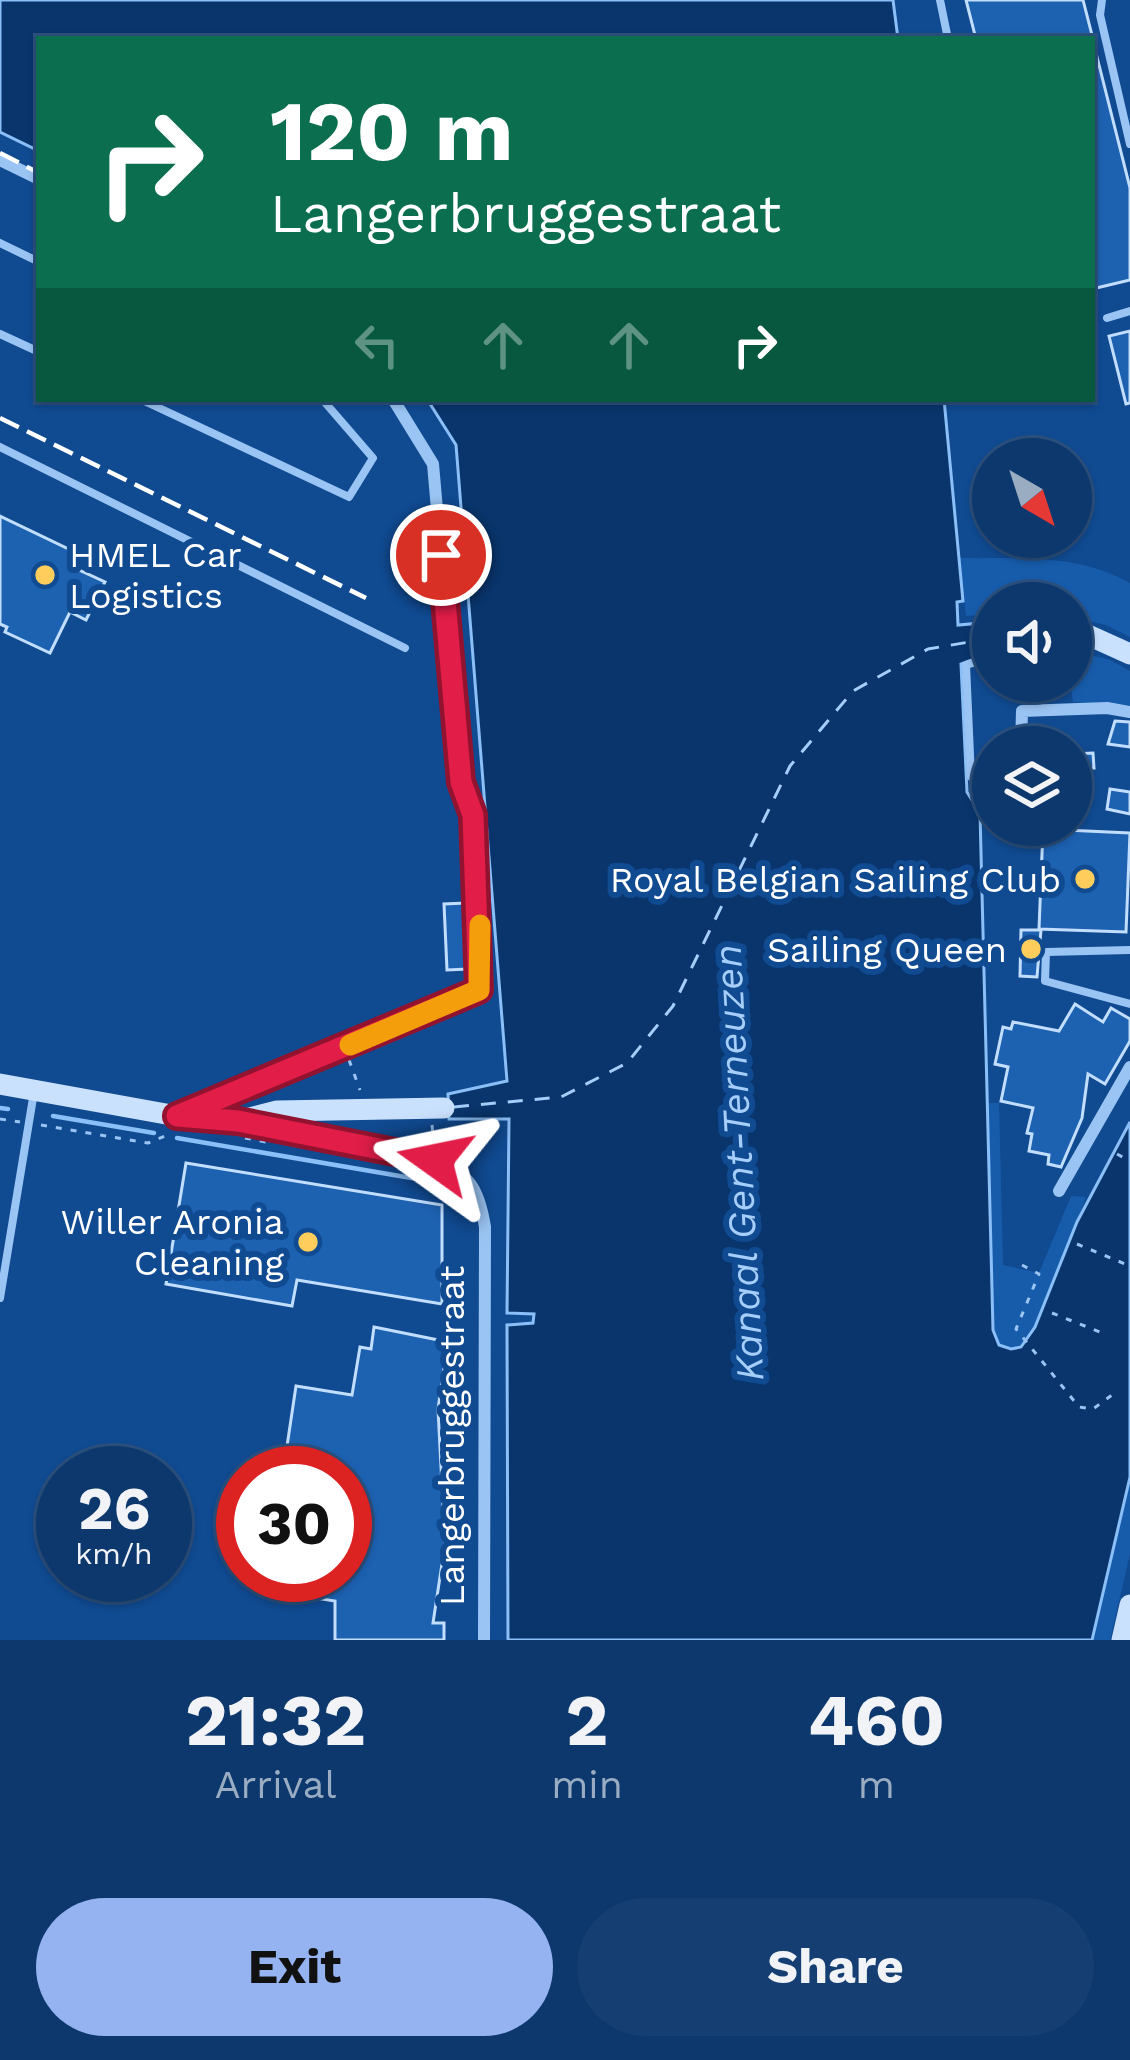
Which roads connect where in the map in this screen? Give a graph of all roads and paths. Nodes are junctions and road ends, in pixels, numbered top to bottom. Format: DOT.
graph roads {
  1 [pos="940,0"];
  2 [pos="1102,0"];
  3 [pos="947,36"];
  4 [pos="1130,144"];
  5 [pos="0,160"];
  6 [pos="36,178"];
  7 [pos="0,243"];
  8 [pos="36,261"];
  9 [pos="1130,311"];
  10 [pos="1106,318"];
  11 [pos="0,334"];
  12 [pos="36,351"];
  13 [pos="146,402"];
  14 [pos="325,402"];
  15 [pos="395,402"];
  16 [pos="0,448"];
  17 [pos="1092,636"];
  18 [pos="405,648"];
  19 [pos="1130,654"];
  20 [pos="972,663"];
  21 [pos="1130,712"];
  22 [pos="1022,726"];
  23 [pos="972,778"];
  24 [pos="1130,950"];
  25 [pos="1128,1008"];
  26 [pos="344,1047"];
  27 [pos="1130,1066"];
  28 [pos="0,1084"];
  29 [pos="35,1090"];
  30 [pos="371,1091"];
  31 [pos="438,1116"];
  32 [pos="0,1119"];
  33 [pos="14,1121"];
  34 [pos="178,1123"];
  35 [pos="45,1126"];
  36 [pos="233,1128"];
  37 [pos="272,1143"];
  38 [pos="1117,1154"];
  39 [pos="435,1160"];
  40 [pos="1130,1161"];
  41 [pos="1059,1191"];
  42 [pos="1077,1244"];
  43 [pos="1022,1265"];
  44 [pos="1130,1266"];
  45 [pos="0,1298"];
  46 [pos="1052,1313"];
  47 [pos="1105,1334"];
  48 [pos="1112,1395"];
  49 [pos="1130,1605"];
  50 [pos="484,1640"];
  51 [pos="1122,1640"];
  1 -- 3 [label="lane"];
  2 -- 4 [label="lane"];
  5 -- 6 [label="street"];
  7 -- 8 [label="lane"];
  9 -- 10 [label="lane"];
  11 -- 12 [label="lane"];
  13 -- 14 [label="lane"];
  15 -- 26 [label="street"];
  16 -- 18 [label="lane"];
  17 -- 19 [label="main road"];
  20 -- 23 [label="lane"];
  21 -- 22 [label="street"];
  24 -- 25 [label="lane"];
  26 -- 30 [label="path"];
  26 -- 34 [label="street"];
  27 -- 41 [label="street"];
  28 -- 29 [label="main road, Langerbruggestraat"];
  29 -- 34 [label="main road, Langerbruggestraat"];
  29 -- 45 [label="lane"];
  31 -- 36 [label="main road"];
  31 -- 39 [label="path"];
  32 -- 33 [label="path"];
  34 -- 35 [label="path"];
  34 -- 36 [label="main road, Langerbruggestraat"];
  36 -- 37 [label="path"];
  36 -- 39 [label="street, Langerbruggestraat"];
  38 -- 40 [label="path"];
  39 -- 50 [label="street, Langerbruggestraat"];
  42 -- 44 [label="path"];
  43 -- 48 [label="path"];
  46 -- 47 [label="path"];
  49 -- 51 [label="main road"];
}
